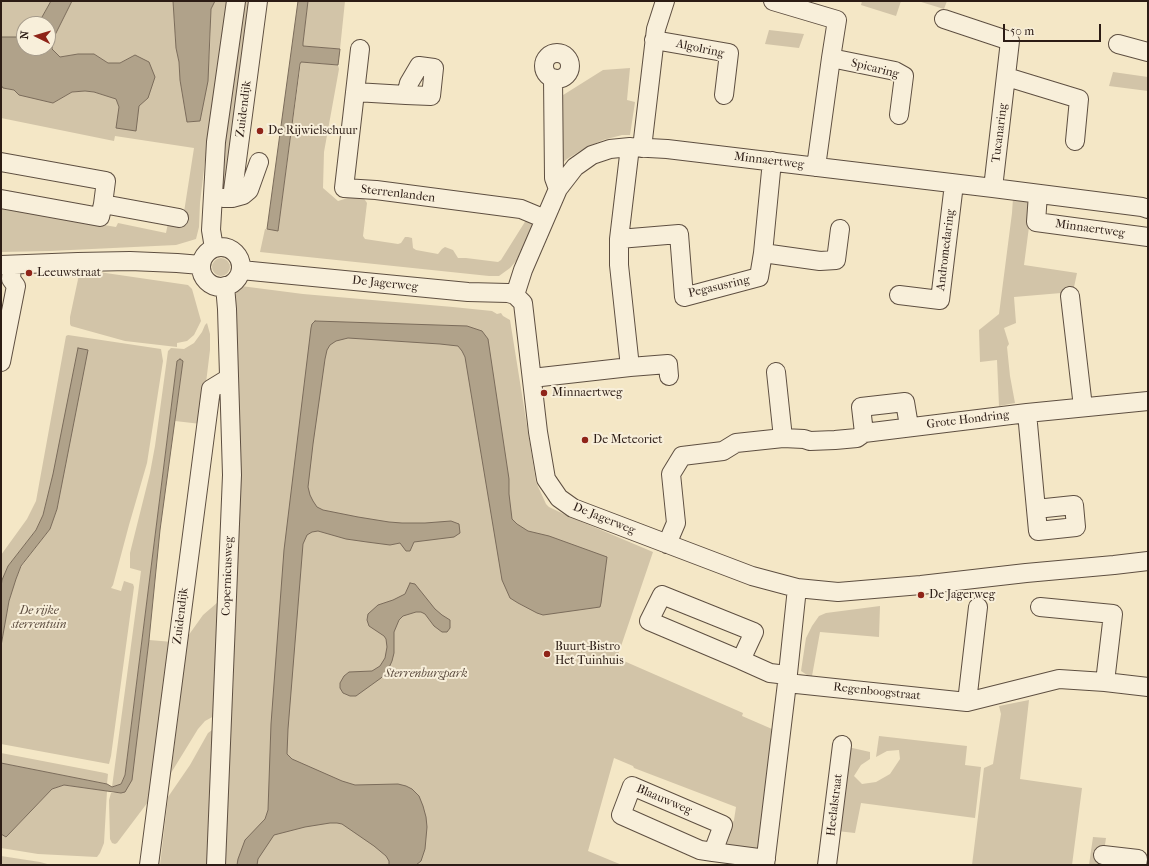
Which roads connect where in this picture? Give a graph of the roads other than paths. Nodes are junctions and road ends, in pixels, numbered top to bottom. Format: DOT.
graph roads {
  1 [pos="236,1"];
  2 [pos="258,1"];
  3 [pos="665,1"];
  4 [pos="774,1"];
  5 [pos="944,19"];
  6 [pos="654,40"];
  7 [pos="1118,44"];
  8 [pos="360,49"];
  9 [pos="1148,52"];
  10 [pos="831,58"];
  11 [pos="1007,77"];
  12 [pos="552,78"];
  13 [pos="355,92"];
  14 [pos="406,95"];
  15 [pos="724,95"];
  16 [pos="900,115"];
  17 [pos="1075,141"];
  18 [pos="636,147"];
  19 [pos="1,162"];
  20 [pos="260,162"];
  21 [pos="772,162"];
  22 [pos="816,167"];
  23 [pos="954,184"];
  24 [pos="993,188"];
  25 [pos="558,189"];
  26 [pos="1038,194"];
  27 [pos="212,198"];
  28 [pos="232,198"];
  29 [pos="1,199"];
  30 [pos="103,204"];
  31 [pos="1148,209"];
  32 [pos="178,218"];
  33 [pos="545,219"];
  34 [pos="840,229"];
  35 [pos="1148,236"];
  36 [pos="619,239"];
  37 [pos="214,248"];
  38 [pos="763,253"];
  39 [pos="6,265"];
  40 [pos="201,266"];
  41 [pos="241,270"];
  42 [pos="225,286"];
  43 [pos="515,295"];
  44 [pos="899,295"];
  45 [pos="1070,296"];
  46 [pos="1,362"];
  47 [pos="630,367"];
  48 [pos="776,372"];
  49 [pos="669,376"];
  50 [pos="230,378"];
  51 [pos="532,378"];
  52 [pos="1148,401"];
  53 [pos="1083,407"];
  54 [pos="1027,413"];
  55 [pos="909,426"];
  56 [pos="858,435"];
  57 [pos="783,438"];
  58 [pos="1036,509"];
  59 [pos="666,544"];
  60 [pos="1148,561"];
  61 [pos="797,588"];
  62 [pos="1040,606"];
  63 [pos="978,607"];
  64 [pos="741,660"];
  65 [pos="787,679"];
  66 [pos="1105,682"];
  67 [pos="1148,687"];
  68 [pos="967,702"];
  69 [pos="842,745"];
  70 [pos="713,852"];
  71 [pos="1103,855"];
  72 [pos="765,862"];
  73 [pos="149,865"];
  74 [pos="216,865"];
  75 [pos="827,865"];
  76 [pos="1137,865"];
  1 -- 27 [label="street, Zuidendijk"];
  2 -- 28 [label="street, Zuidendijk"];
  3 -- 6 [label="street"];
  4 -- 10 [label="street"];
  5 -- 11 [label="street, Tucanaring"];
  6 -- 15 [label="street, Algolring"];
  6 -- 18 [label="street"];
  7 -- 9 [label="street"];
  8 -- 13 [label="street, Sterrenlanden"];
  10 -- 16 [label="street, Spicaring"];
  10 -- 22 [label="street"];
  11 -- 17 [label="street"];
  11 -- 24 [label="street, Tucanaring"];
  12 -- 25 [label="street"];
  13 -- 14 [label="street"];
  13 -- 33 [label="street, Sterrenlanden"];
  18 -- 21 [label="street, Minnaertweg"];
  18 -- 25 [label="street, Minnaertweg"];
  18 -- 36 [label="street"];
  19 -- 30 [label="street"];
  20 -- 28 [label="street"];
  21 -- 22 [label="street, Minnaertweg"];
  21 -- 38 [label="street, Pegasusring"];
  22 -- 23 [label="street, Minnaertweg"];
  23 -- 24 [label="street, Minnaertweg"];
  23 -- 44 [label="street, Andromedaring"];
  24 -- 26 [label="street, Minnaertweg"];
  25 -- 33 [label="street, Minnaertweg"];
  26 -- 31 [label="street, Minnaertweg"];
  26 -- 35 [label="street, Minnaertweg"];
  27 -- 28 [label="street"];
  27 -- 37 [label="street, Zuidendijk"];
  29 -- 30 [label="street"];
  30 -- 32 [label="street"];
  33 -- 43 [label="street, Minnaertweg"];
  34 -- 38 [label="street"];
  36 -- 38 [label="street, Pegasusring"];
  36 -- 47 [label="street"];
  37 -- 40 [label="street"];
  37 -- 41 [label="street"];
  39 -- 40 [label="street"];
  39 -- 46 [label="street"];
  40 -- 42 [label="street"];
  41 -- 42 [label="street"];
  41 -- 43 [label="street, De Jagerweg"];
  42 -- 50 [label="street, Copernicusweg"];
  43 -- 51 [label="street, De Jagerweg"];
  45 -- 53 [label="street"];
  47 -- 49 [label="street"];
  47 -- 51 [label="street"];
  48 -- 57 [label="street"];
  50 -- 73 [label="street, Zuidendijk"];
  50 -- 74 [label="street, Copernicusweg"];
  51 -- 59 [label="street, De Jagerweg"];
  52 -- 53 [label="street, Grote Hondring"];
  53 -- 54 [label="street, Grote Hondring"];
  54 -- 55 [label="street, Grote Hondring"];
  54 -- 58 [label="street, Grote Hondring"];
  55 -- 56 [label="street, Grote Hondring"];
  55 -- 56 [label="street, Grote Hondring"];
  56 -- 57 [label="street"];
  57 -- 59 [label="street"];
  59 -- 61 [label="street, De Jagerweg"];
  60 -- 61 [label="street, De Jagerweg"];
  61 -- 65 [label="street, Blaauwweg"];
  62 -- 66 [label="street"];
  63 -- 68 [label="street"];
  64 -- 64 [label="street"];
  64 -- 65 [label="street"];
  65 -- 68 [label="street, Regenboogstraat"];
  65 -- 72 [label="street, Blaauwweg"];
  66 -- 67 [label="street, Regenboogstraat"];
  66 -- 68 [label="street, Regenboogstraat"];
  69 -- 75 [label="street, Heelalstraat"];
  70 -- 70 [label="street, Blaauwweg"];
  70 -- 72 [label="street, Blaauwweg"];
  71 -- 76 [label="street"];
}
